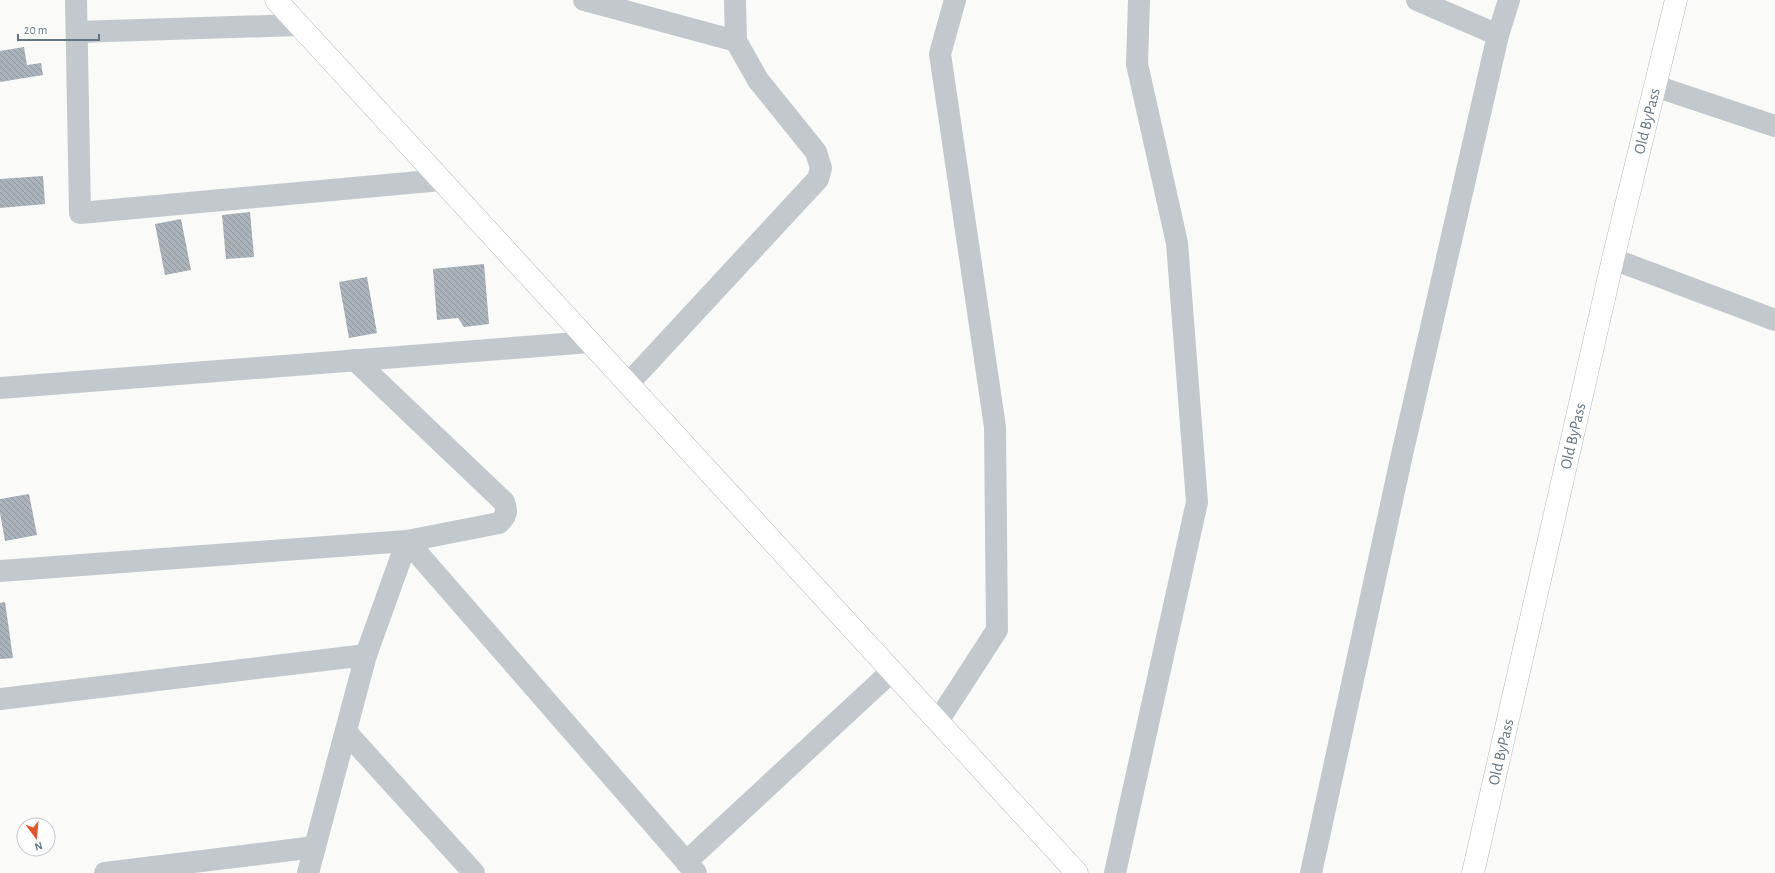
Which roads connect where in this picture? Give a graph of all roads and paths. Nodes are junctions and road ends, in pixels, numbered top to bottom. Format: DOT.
graph roads {
  1 [pos="76,0"];
  2 [pos="276,0"];
  3 [pos="584,0"];
  4 [pos="736,0"];
  5 [pos="955,0"];
  6 [pos="1139,0"];
  7 [pos="1417,0"];
  8 [pos="1509,0"];
  9 [pos="1676,0"];
  10 [pos="299,25"];
  11 [pos="76,32"];
  12 [pos="1498,35"];
  13 [pos="736,40"];
  14 [pos="1655,86"];
  15 [pos="1775,126"];
  16 [pos="441,180"];
  17 [pos="1613,259"];
  18 [pos="1775,320"];
  19 [pos="590,342"];
  20 [pos="355,360"];
  21 [pos="628,384"];
  22 [pos="0,388"];
  23 [pos="407,541"];
  24 [pos="0,571"];
  25 [pos="366,655"];
  26 [pos="892,671"];
  27 [pos="0,699"];
  28 [pos="938,721"];
  29 [pos="346,732"];
  30 [pos="315,847"];
  31 [pos="691,867"];
  32 [pos="105,873"];
  33 [pos="308,873"];
  34 [pos="474,873"];
  35 [pos="1078,873"];
  36 [pos="1114,873"];
  37 [pos="1311,873"];
  38 [pos="1473,873"];
  1 -- 11 [label="street"];
  2 -- 10 [label="main road"];
  3 -- 13 [label="street"];
  4 -- 13 [label="street"];
  5 -- 28 [label="street"];
  6 -- 36 [label="street"];
  7 -- 12 [label="street"];
  8 -- 12 [label="street"];
  9 -- 14 [label="main road, Old ByPass"];
  10 -- 11 [label="street"];
  10 -- 16 [label="main road"];
  11 -- 16 [label="street"];
  12 -- 37 [label="street"];
  13 -- 21 [label="street"];
  14 -- 15 [label="street"];
  14 -- 17 [label="main road, Old ByPass"];
  16 -- 19 [label="main road"];
  17 -- 18 [label="street"];
  17 -- 38 [label="main road, Old ByPass"];
  19 -- 20 [label="street"];
  19 -- 21 [label="main road"];
  20 -- 22 [label="street"];
  20 -- 23 [label="street"];
  21 -- 26 [label="main road"];
  23 -- 24 [label="street"];
  23 -- 25 [label="street"];
  23 -- 31 [label="street"];
  25 -- 27 [label="street"];
  25 -- 29 [label="street"];
  26 -- 28 [label="main road"];
  26 -- 31 [label="street"];
  28 -- 35 [label="main road"];
  29 -- 30 [label="street"];
  29 -- 34 [label="street"];
  30 -- 32 [label="street"];
  30 -- 33 [label="street"];
}
